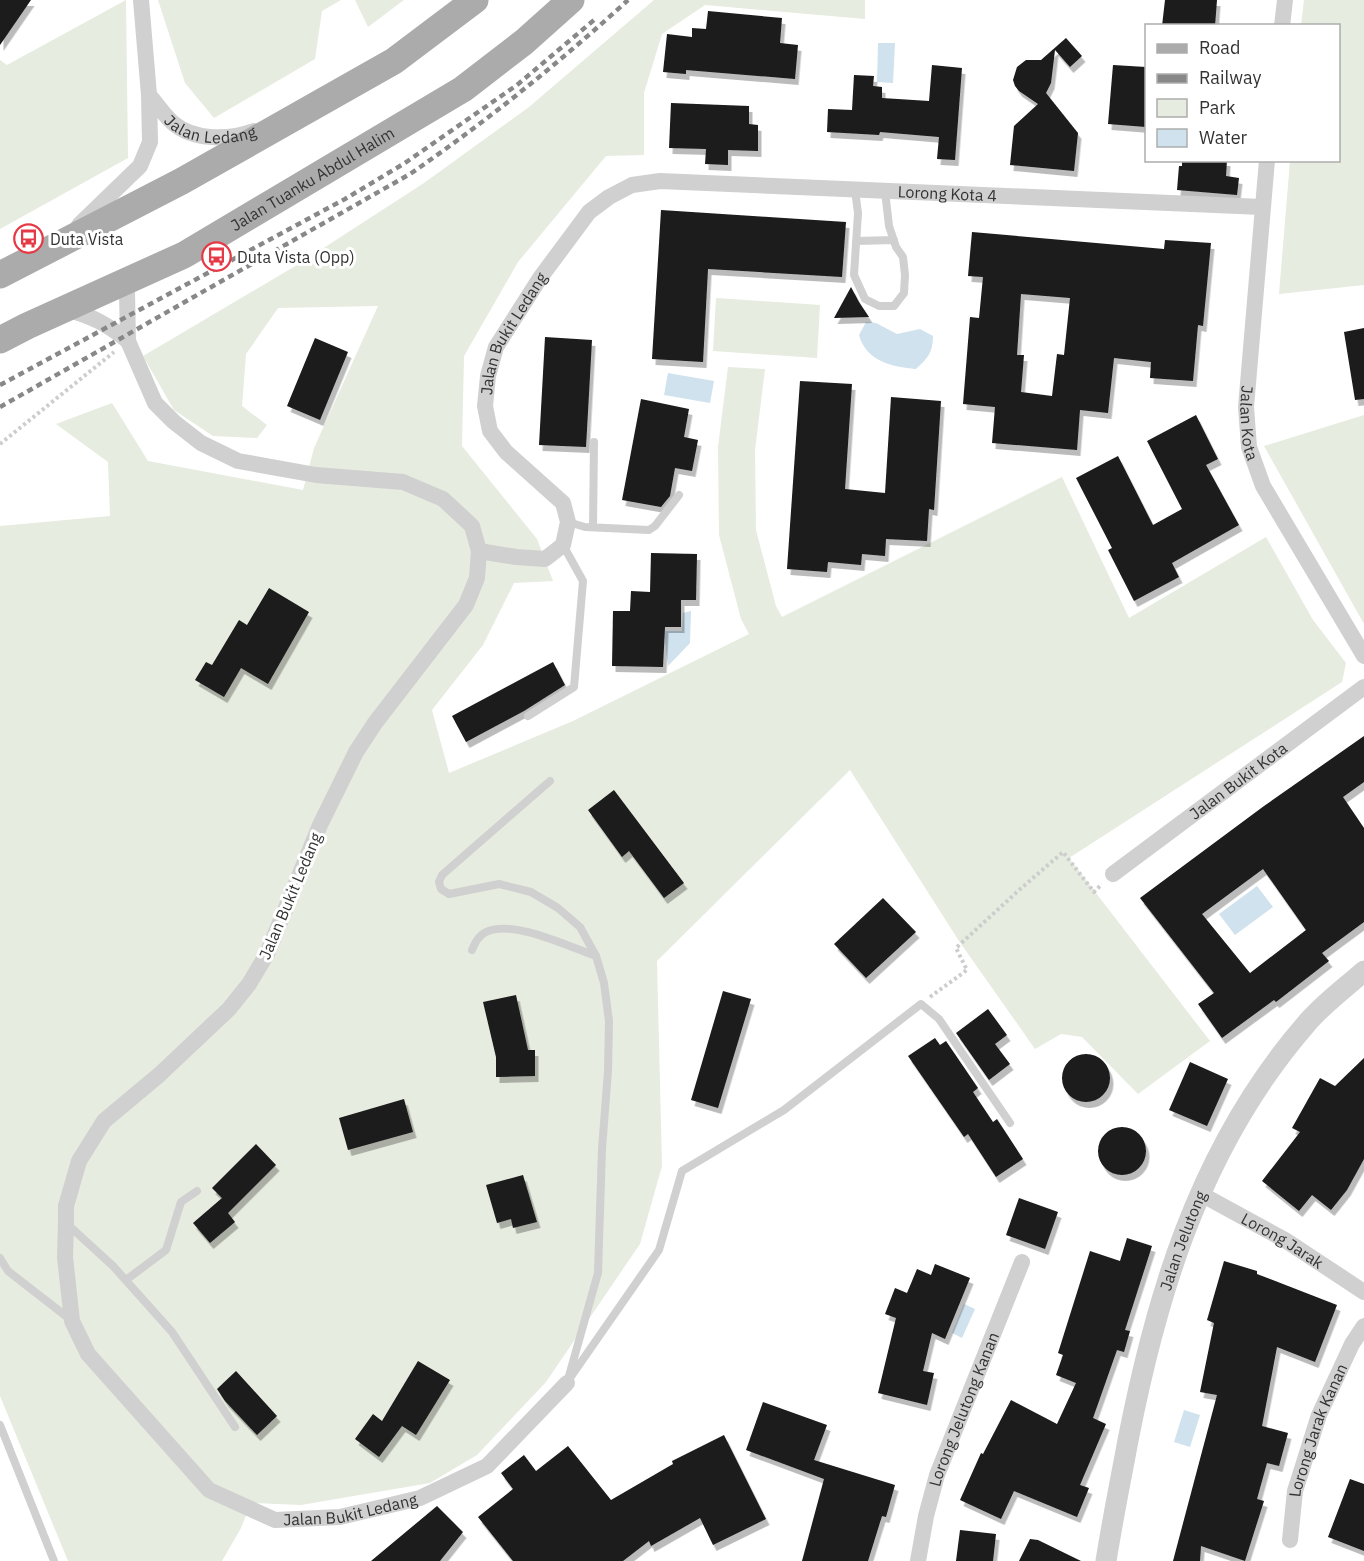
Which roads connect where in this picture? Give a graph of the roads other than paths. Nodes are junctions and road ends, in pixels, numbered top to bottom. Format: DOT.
graph roads {
  1 [pos="141,0"];
  2 [pos="475,0"];
  3 [pos="571,0"];
  4 [pos="1285,0"];
  5 [pos="1282,24"];
  6 [pos="149,95"];
  7 [pos="315,107"];
  8 [pos="1267,162"];
  9 [pos="632,185"];
  10 [pos="855,190"];
  11 [pos="885,191"];
  12 [pos="1262,207"];
  13 [pos="894,240"];
  14 [pos="856,241"];
  15 [pos="39,254"];
  16 [pos="0,275"];
  17 [pos="129,279"];
  18 [pos="65,309"];
  19 [pos="0,340"];
  20 [pos="128,341"];
  21 [pos="594,442"];
  22 [pos="679,495"];
  23 [pos="568,522"];
  24 [pos="593,527"];
  25 [pos="563,545"];
  26 [pos="480,551"];
  27 [pos="1364,656"];
  28 [pos="1364,687"];
  29 [pos="528,716"];
  30 [pos="550,781"];
  31 [pos="1113,874"];
  32 [pos="472,951"];
  33 [pos="596,957"];
  34 [pos="1364,971"];
  35 [pos="1010,1123"];
  36 [pos="197,1191"];
  37 [pos="1200,1193"];
  38 [pos="66,1222"];
  39 [pos="0,1258"];
  40 [pos="1022,1262"];
  41 [pos="126,1280"];
  42 [pos="1364,1292"];
  43 [pos="72,1321"];
  44 [pos="1364,1326"];
  45 [pos="567,1383"];
  46 [pos="0,1425"];
  47 [pos="235,1427"];
  48 [pos="2,1437"];
  49 [pos="1290,1540"];
  50 [pos="54,1561"];
  51 [pos="918,1561"];
  52 [pos="1106,1561"];
  1 -- 6 [label="street, Jalan Ledang"];
  2 -- 7 [label="main road"];
  3 -- 17 [label="main road, Jalan Tuanku Abdul Halim"];
  4 -- 5 [label="street"];
  6 -- 7 [label="street, Jalan Ledang"];
  6 -- 15 [label="street, Jalan Ledang"];
  7 -- 15 [label="main road"];
  8 -- 12 [label="street, Jalan Kota"];
  9 -- 10 [label="street, Lorong Kota 4"];
  9 -- 23 [label="street, Jalan Bukit Ledang"];
  10 -- 11 [label="street, Lorong Kota 4"];
  10 -- 14 [label="lane"];
  11 -- 12 [label="street, Lorong Kota 4"];
  11 -- 13 [label="lane"];
  12 -- 27 [label="street, Jalan Kota"];
  13 -- 14 [label="lane"];
  13 -- 14 [label="lane"];
  15 -- 16 [label="main road"];
  17 -- 18 [label="main road, Jalan Tuanku Abdul Halim"];
  17 -- 20 [label="street, Jalan Bukit Ledang"];
  18 -- 19 [label="main road, Jalan Tuanku Abdul Halim"];
  18 -- 20 [label="street, Jalan Bukit Ledang"];
  20 -- 26 [label="street, Jalan Bukit Ledang"];
  21 -- 24 [label="lane"];
  22 -- 24 [label="lane"];
  23 -- 24 [label="lane"];
  23 -- 25 [label="street"];
  25 -- 26 [label="street"];
  25 -- 29 [label="lane"];
  26 -- 38 [label="street, Jalan Bukit Ledang"];
  28 -- 31 [label="street, Jalan Bukit Kota"];
  30 -- 33 [label="lane"];
  32 -- 33 [label="lane"];
  33 -- 45 [label="lane"];
  34 -- 37 [label="street, Jalan Jelutong"];
  35 -- 45 [label="lane"];
  36 -- 41 [label="lane"];
  37 -- 42 [label="street, Lorong Jarak"];
  37 -- 52 [label="street, Jalan Jelutong"];
  38 -- 41 [label="lane"];
  38 -- 43 [label="street, Jalan Bukit Ledang"];
  39 -- 43 [label="lane, Jalan Bukit Ledang"];
  40 -- 51 [label="street, Lorong Jelutong Kanan"];
  41 -- 47 [label="lane"];
  43 -- 45 [label="street, Jalan Bukit Ledang"];
  44 -- 49 [label="street, Lorong Jarak Kanan"];
  46 -- 48 [label="lane"];
  48 -- 50 [label="lane"];
}
